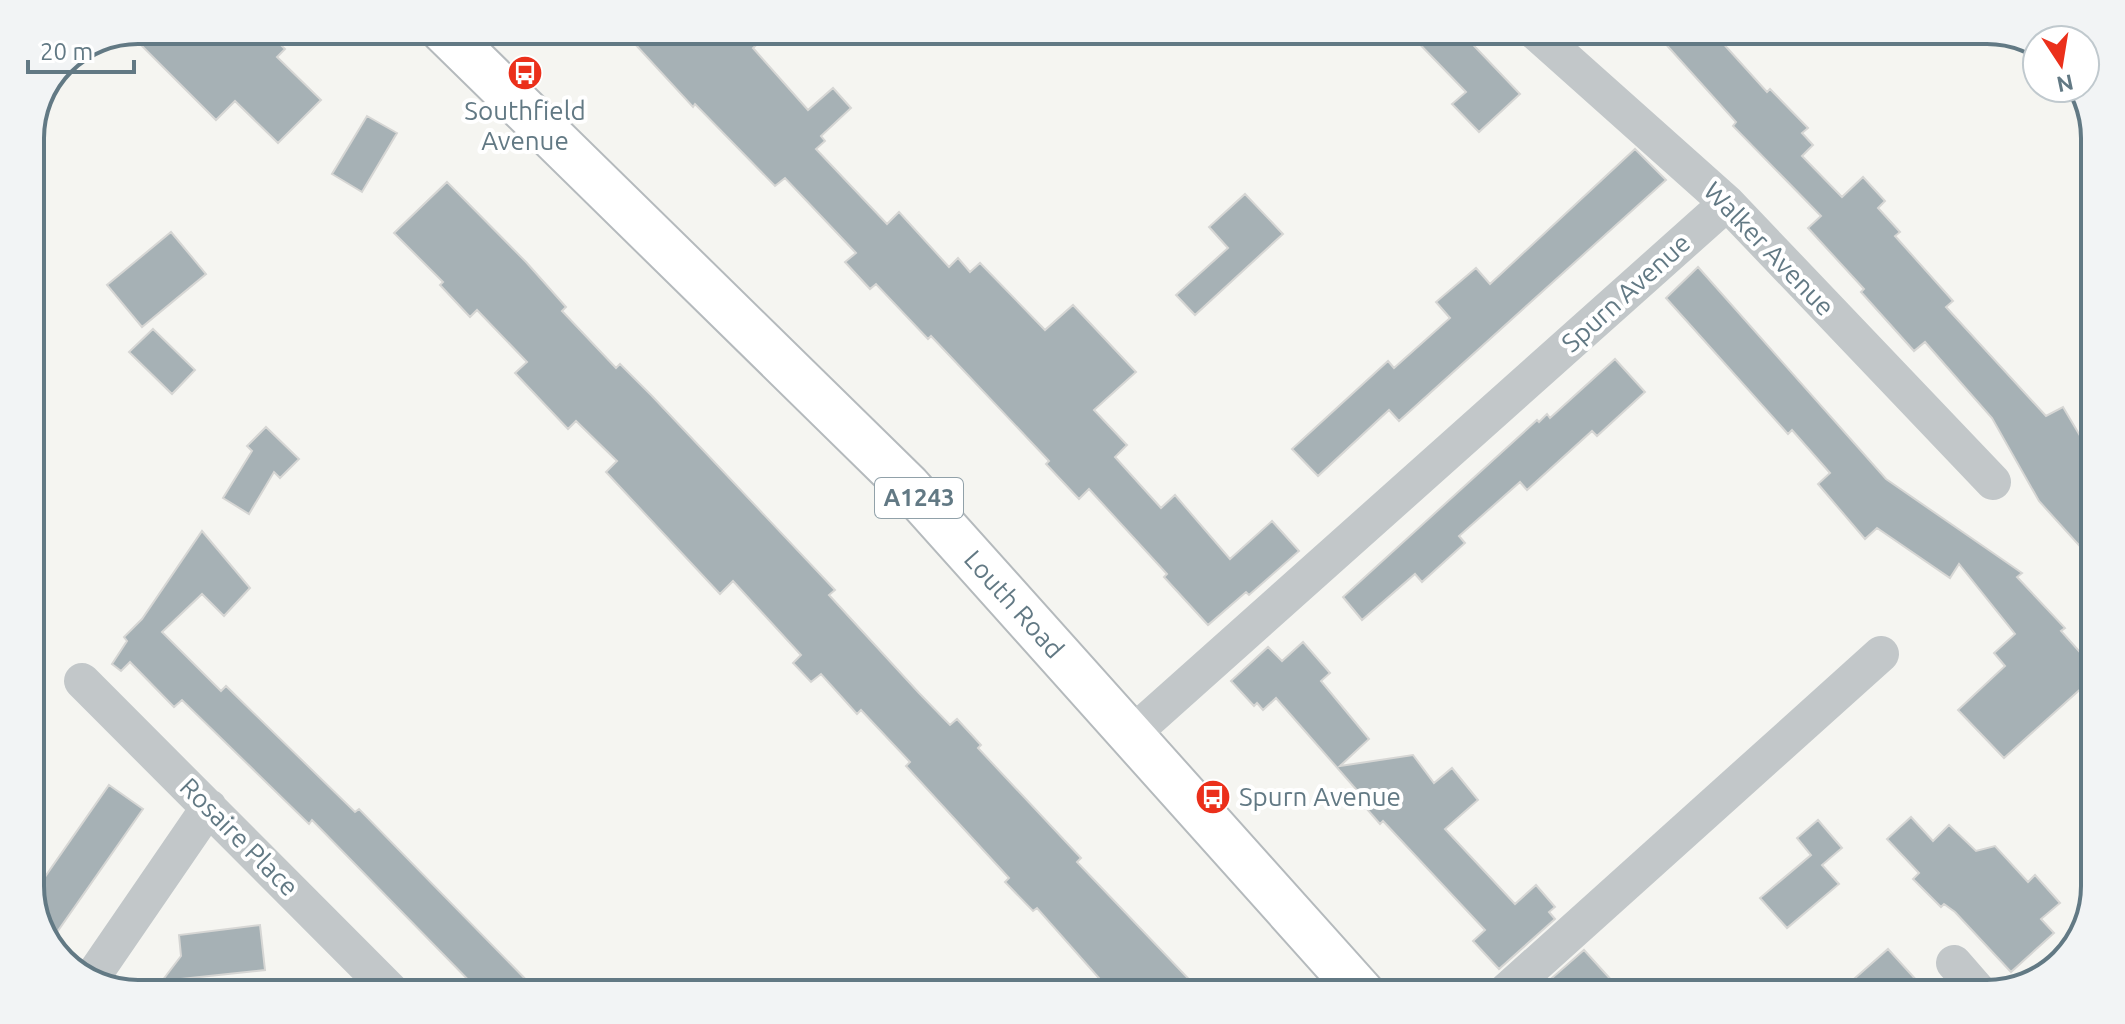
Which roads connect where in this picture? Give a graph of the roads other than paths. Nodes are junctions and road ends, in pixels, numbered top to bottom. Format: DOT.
graph roads {
  1 [pos="457,44"];
  2 [pos="1549,44"];
  3 [pos="1727,203"];
  4 [pos="1993,482"];
  5 [pos="1881,654"];
  6 [pos="82,681"];
  7 [pos="1131,735"];
  8 [pos="209,807"];
  9 [pos="1954,963"];
  10 [pos="97,970"];
  11 [pos="380,980"];
  12 [pos="1350,980"];
  13 [pos="1519,980"];
  14 [pos="1969,980"];
  1 -- 7 [label="main road, Louth Road / A1243"];
  2 -- 3 [label="street, Walker Avenue"];
  3 -- 4 [label="street, Walker Avenue"];
  3 -- 7 [label="street, Spurn Avenue"];
  5 -- 13 [label="street"];
  6 -- 8 [label="street, Rosaire Place"];
  7 -- 12 [label="main road, Louth Road / A1243"];
  8 -- 10 [label="street"];
  8 -- 11 [label="street, Rosaire Place"];
  9 -- 14 [label="street"];
}
